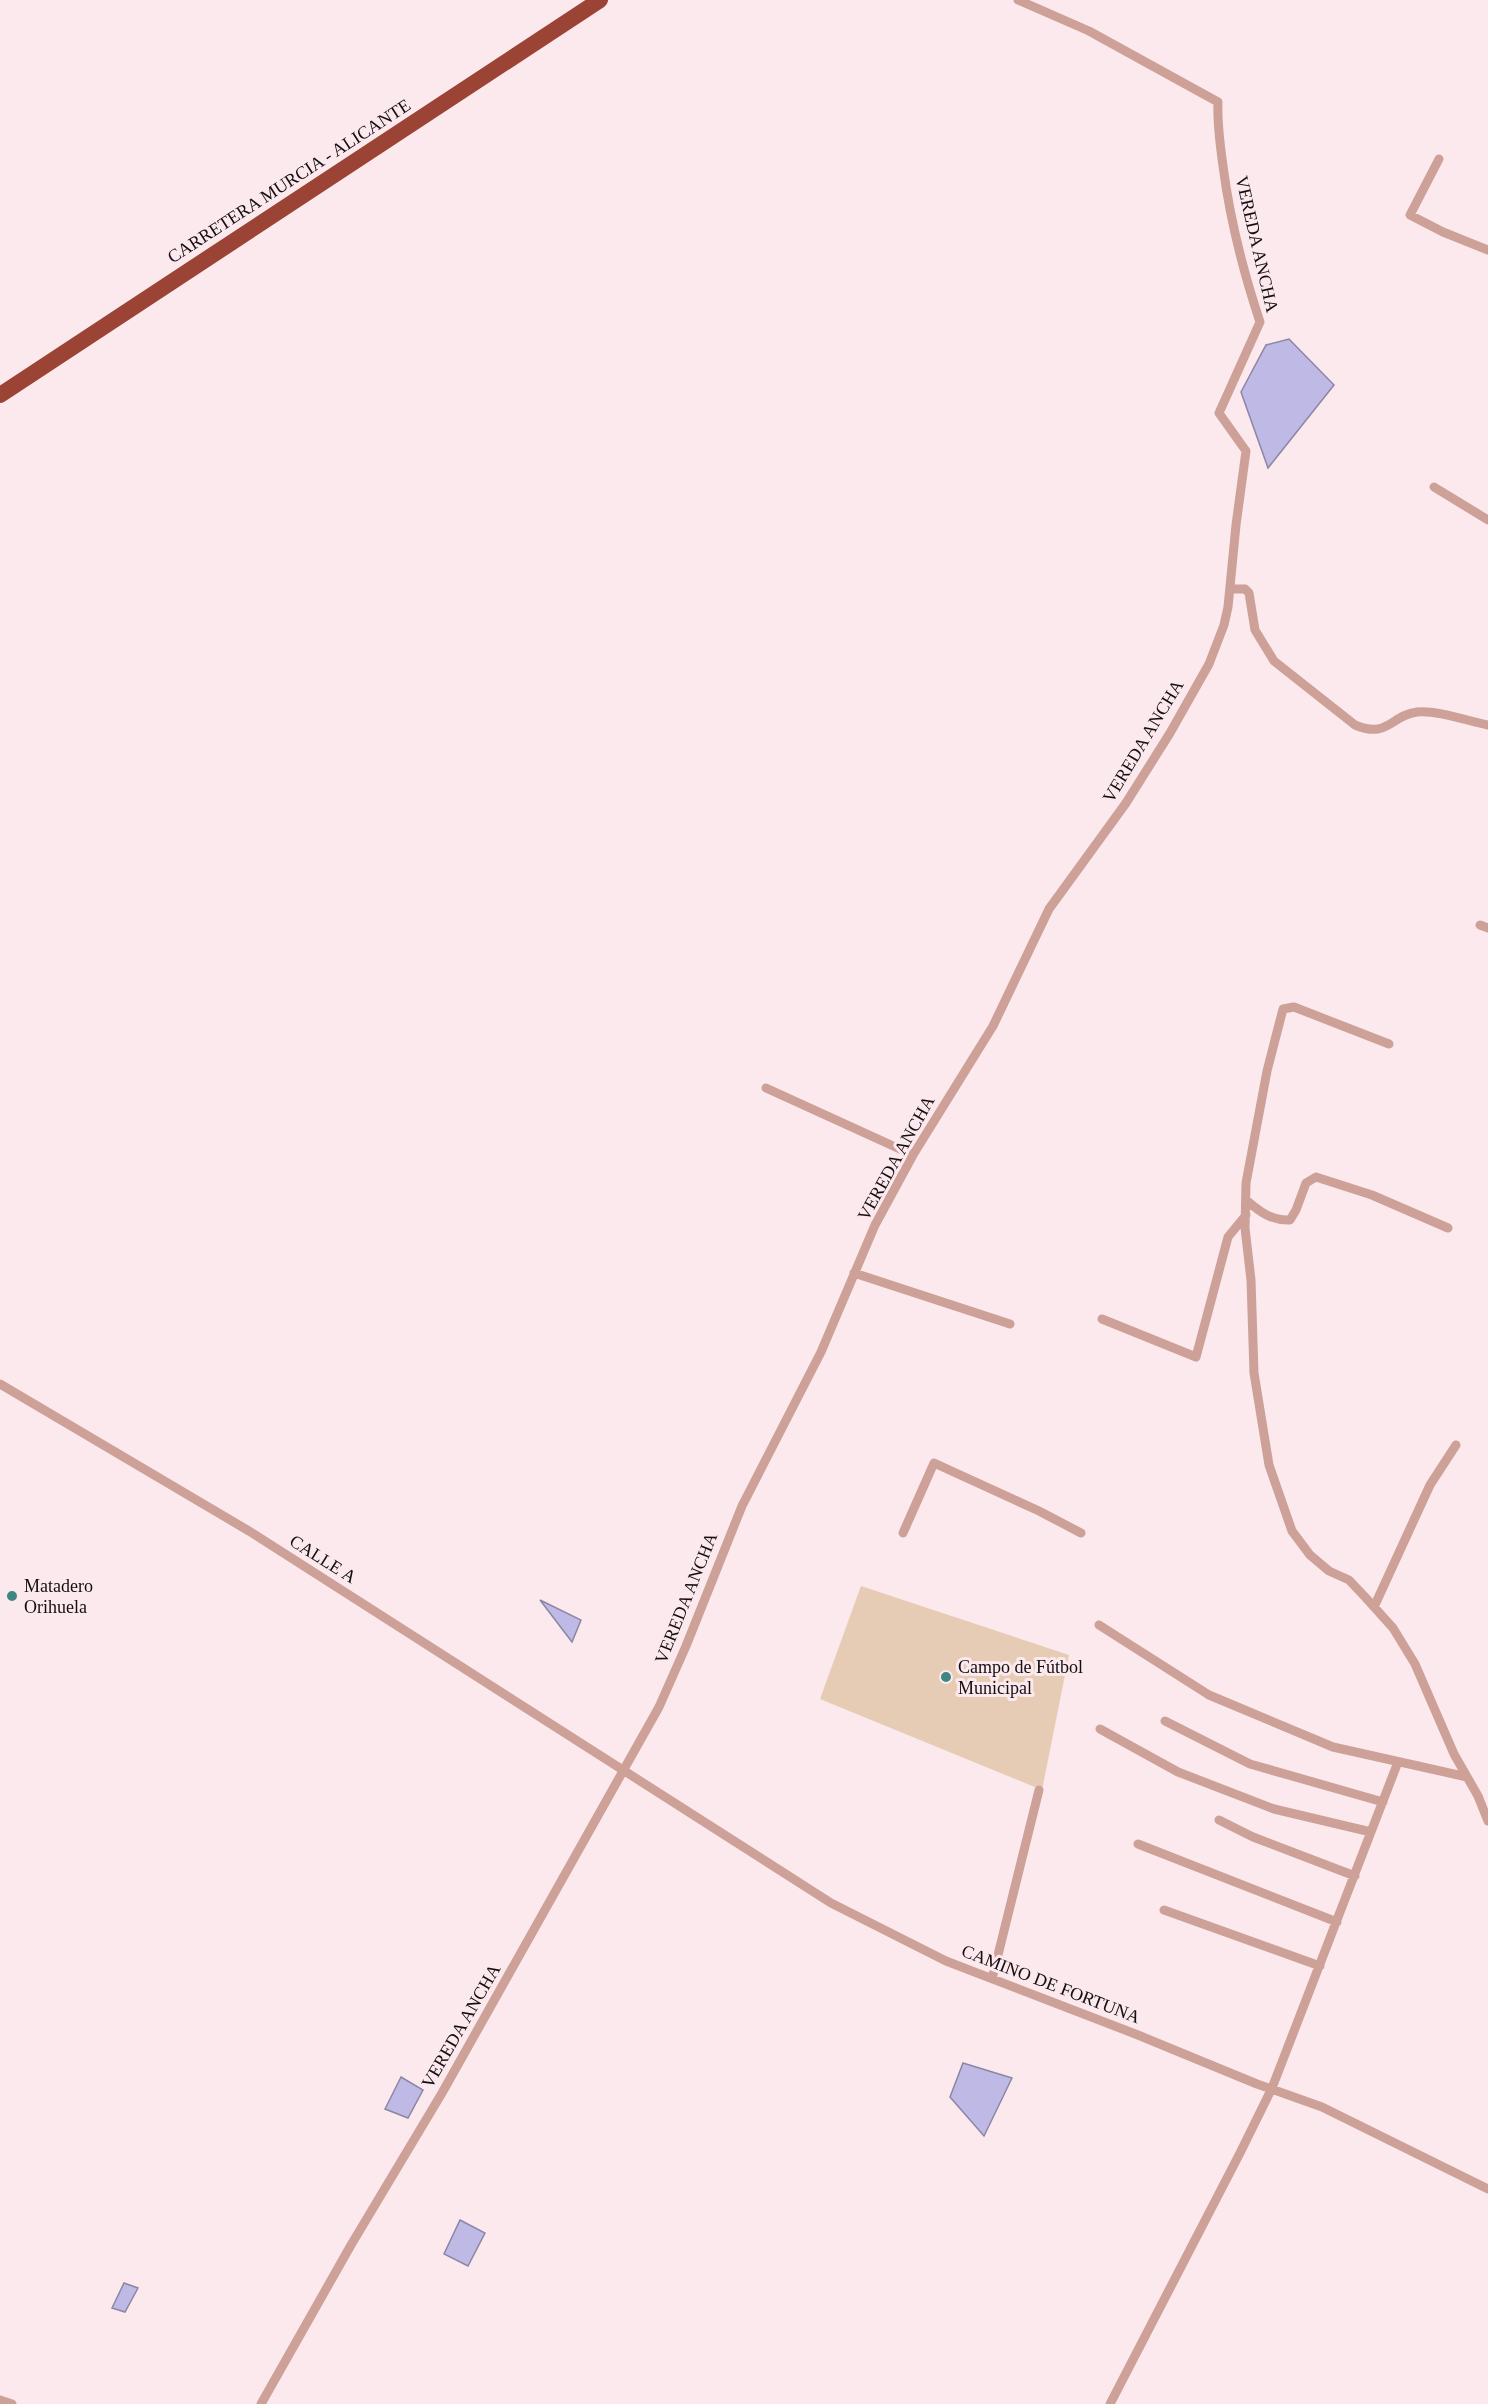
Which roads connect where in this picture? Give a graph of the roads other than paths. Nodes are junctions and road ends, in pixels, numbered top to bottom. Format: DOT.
graph roads {
  1 [pos="600,0"];
  2 [pos="1018,0"];
  3 [pos="1439,159"];
  4 [pos="1488,250"];
  5 [pos="0,396"];
  6 [pos="1434,487"];
  7 [pos="1488,520"];
  8 [pos="1231,589"];
  9 [pos="1488,725"];
  10 [pos="1389,1044"];
  11 [pos="766,1088"];
  12 [pos="913,1155"];
  13 [pos="1246,1200"];
  14 [pos="1246,1215"];
  15 [pos="1448,1227"];
  16 [pos="855,1273"];
  17 [pos="1102,1320"];
  18 [pos="1010,1324"];
  19 [pos="0,1384"];
  20 [pos="1456,1445"];
  21 [pos="903,1533"];
  22 [pos="1081,1533"];
  23 [pos="1374,1607"];
  24 [pos="1099,1626"];
  25 [pos="1165,1721"];
  26 [pos="1100,1729"];
  27 [pos="1398,1762"];
  28 [pos="624,1769"];
  29 [pos="1467,1777"];
  30 [pos="1039,1790"];
  31 [pos="1383,1802"];
  32 [pos="1219,1820"];
  33 [pos="1488,1821"];
  34 [pos="1371,1833"];
  35 [pos="1138,1844"];
  36 [pos="1355,1876"];
  37 [pos="1164,1910"];
  38 [pos="1337,1922"];
  39 [pos="1320,1966"];
  40 [pos="992,1980"];
  41 [pos="1272,2088"];
  42 [pos="1488,2188"];
  43 [pos="0,2400"];
  44 [pos="12,2404"];
  45 [pos="261,2404"];
  46 [pos="1110,2404"];
  1 -- 5 [label="highway, CARRETERA MURCIA - ALICANTE"];
  2 -- 8 [label="street, VEREDA ANCHA"];
  3 -- 4 [label="street"];
  6 -- 7 [label="street"];
  8 -- 9 [label="street"];
  8 -- 12 [label="street, VEREDA ANCHA"];
  10 -- 13 [label="street"];
  11 -- 12 [label="street"];
  12 -- 16 [label="street, VEREDA ANCHA"];
  13 -- 14 [label="street"];
  13 -- 15 [label="street"];
  14 -- 17 [label="street"];
  14 -- 23 [label="street"];
  16 -- 18 [label="street"];
  16 -- 28 [label="street, VEREDA ANCHA"];
  19 -- 28 [label="street, CALLE A"];
  20 -- 23 [label="street"];
  21 -- 22 [label="street"];
  23 -- 29 [label="street"];
  24 -- 27 [label="street"];
  25 -- 31 [label="street"];
  26 -- 34 [label="street"];
  27 -- 29 [label="street"];
  27 -- 31 [label="street"];
  28 -- 40 [label="street, CAMINO DE FORTUNA"];
  28 -- 45 [label="street, VEREDA ANCHA"];
  29 -- 33 [label="street"];
  30 -- 40 [label="street"];
  31 -- 34 [label="street"];
  32 -- 36 [label="street"];
  34 -- 36 [label="street"];
  35 -- 38 [label="street"];
  36 -- 38 [label="street"];
  37 -- 39 [label="street"];
  38 -- 39 [label="street"];
  39 -- 41 [label="street"];
  40 -- 41 [label="street, CAMINO DE FORTUNA"];
  41 -- 42 [label="street, CAMINO DE FORTUNA"];
  41 -- 46 [label="street"];
  43 -- 44 [label="street"];
}
